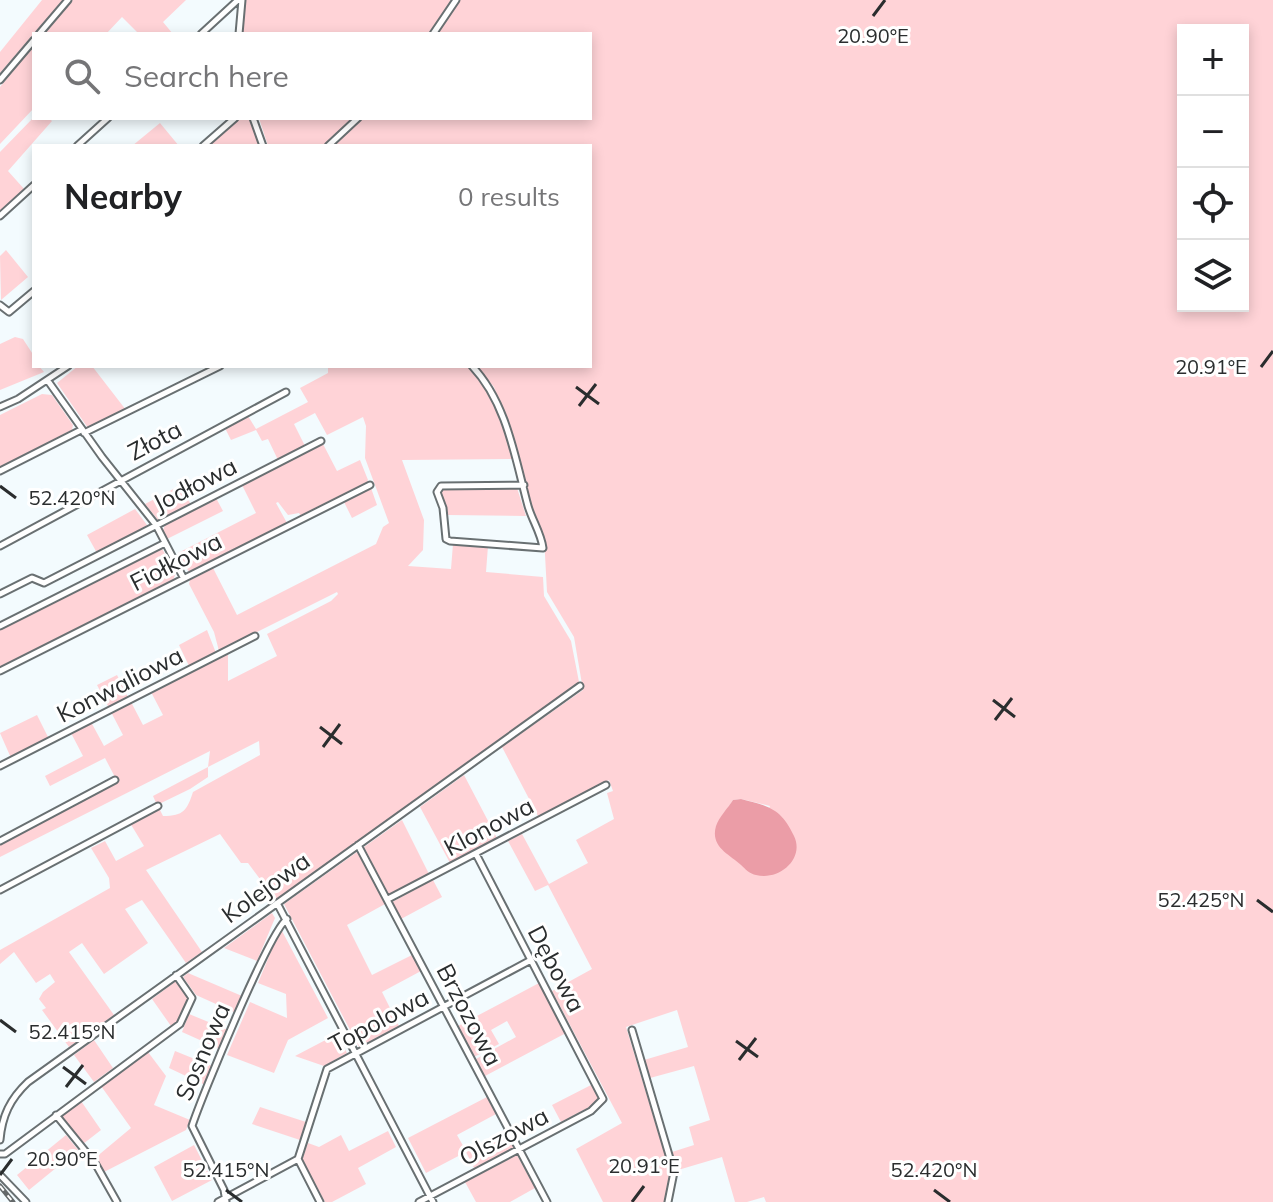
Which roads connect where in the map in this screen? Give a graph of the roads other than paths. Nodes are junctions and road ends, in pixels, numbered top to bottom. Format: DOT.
graph roads {
  1 [pos="68,0"];
  2 [pos="240,0"];
  3 [pos="456,0"];
  4 [pos="41,32"];
  5 [pos="203,32"];
  6 [pos="239,32"];
  7 [pos="434,32"];
  8 [pos="32,42"];
  9 [pos="0,80"];
  10 [pos="106,120"];
  11 [pos="233,120"];
  12 [pos="254,120"];
  13 [pos="356,120"];
  14 [pos="79,144"];
  15 [pos="205,144"];
  16 [pos="262,144"];
  17 [pos="330,144"];
  18 [pos="32,187"];
  19 [pos="0,216"];
  20 [pos="32,292"];
  21 [pos="0,305"];
  22 [pos="65,368"];
  23 [pos="216,368"];
  24 [pos="474,368"];
  25 [pos="48,381"];
  26 [pos="286,392"];
  27 [pos="0,407"];
  28 [pos="83,432"];
  29 [pos="321,441"];
  30 [pos="0,471"];
  31 [pos="120,480"];
  32 [pos="370,485"];
  33 [pos="524,485"];
  34 [pos="156,525"];
  35 [pos="165,543"];
  36 [pos="0,546"];
  37 [pos="184,578"];
  38 [pos="0,594"];
  39 [pos="0,626"];
  40 [pos="255,636"];
  41 [pos="0,671"];
  42 [pos="580,686"];
  43 [pos="0,766"];
  44 [pos="115,780"];
  45 [pos="606,785"];
  46 [pos="158,806"];
  47 [pos="0,841"];
  48 [pos="358,845"];
  49 [pos="476,854"];
  50 [pos="0,890"];
  51 [pos="388,899"];
  52 [pos="277,903"];
  53 [pos="287,919"];
  54 [pos="531,960"];
  55 [pos="176,975"];
  56 [pos="444,1006"];
  57 [pos="632,1030"];
  58 [pos="355,1054"];
  59 [pos="602,1101"];
  60 [pos="55,1115"];
  61 [pos="0,1140"];
  62 [pos="519,1149"];
  63 [pos="0,1154"];
  64 [pos="298,1159"];
  65 [pos="0,1175"];
  66 [pos="432,1199"];
  67 [pos="226,1200"];
  68 [pos="26,1202"];
  69 [pos="117,1202"];
  70 [pos="218,1202"];
  71 [pos="320,1202"];
  72 [pos="419,1202"];
  73 [pos="547,1202"];
  74 [pos="668,1202"];
  1 -- 4 [label="street"];
  2 -- 5 [label="street"];
  2 -- 6 [label="street"];
  3 -- 7 [label="street"];
  8 -- 9 [label="street"];
  10 -- 14 [label="street"];
  11 -- 15 [label="street"];
  12 -- 16 [label="street"];
  13 -- 17 [label="street"];
  18 -- 19 [label="street"];
  20 -- 21 [label="street"];
  22 -- 25 [label="street"];
  23 -- 28 [label="street"];
  24 -- 33 [label="street"];
  25 -- 27 [label="street"];
  25 -- 28 [label="street"];
  26 -- 31 [label="street, Złota"];
  28 -- 30 [label="street"];
  28 -- 31 [label="street"];
  29 -- 34 [label="street, Jodłowa"];
  31 -- 34 [label="street"];
  31 -- 36 [label="street, Złota"];
  32 -- 37 [label="street, Fiołkowa"];
  33 -- 33 [label="street"];
  34 -- 35 [label="street"];
  34 -- 38 [label="street, Jodłowa"];
  35 -- 37 [label="street"];
  35 -- 39 [label="street"];
  37 -- 41 [label="street, Fiołkowa"];
  40 -- 43 [label="street, Konwaliowa"];
  42 -- 48 [label="street, Kolejowa"];
  44 -- 47 [label="street"];
  45 -- 49 [label="street, Klonowa"];
  46 -- 50 [label="street"];
  48 -- 51 [label="street, Brzozowa"];
  48 -- 52 [label="street, Kolejowa"];
  49 -- 51 [label="street, Klonowa"];
  49 -- 54 [label="street, Dębowa"];
  51 -- 56 [label="street, Brzozowa"];
  52 -- 53 [label="street"];
  52 -- 55 [label="street, Kolejowa"];
  53 -- 58 [label="street"];
  53 -- 67 [label="street, Sosnowa"];
  54 -- 56 [label="street, Topolowa"];
  54 -- 59 [label="street, Dębowa"];
  55 -- 60 [label="street"];
  55 -- 61 [label="street, Kolejowa"];
  56 -- 58 [label="street, Topolowa"];
  56 -- 62 [label="street, Brzozowa"];
  57 -- 74 [label="street"];
  58 -- 64 [label="street, Topolowa"];
  58 -- 66 [label="street"];
  59 -- 62 [label="street, Olszowa"];
  60 -- 63 [label="street"];
  60 -- 69 [label="street"];
  62 -- 66 [label="street, Olszowa"];
  62 -- 73 [label="street, Brzozowa"];
  64 -- 67 [label="street"];
  64 -- 71 [label="street"];
  65 -- 68 [label="street"];
  66 -- 72 [label="street, Olszowa"];
  67 -- 70 [label="street"];
}
